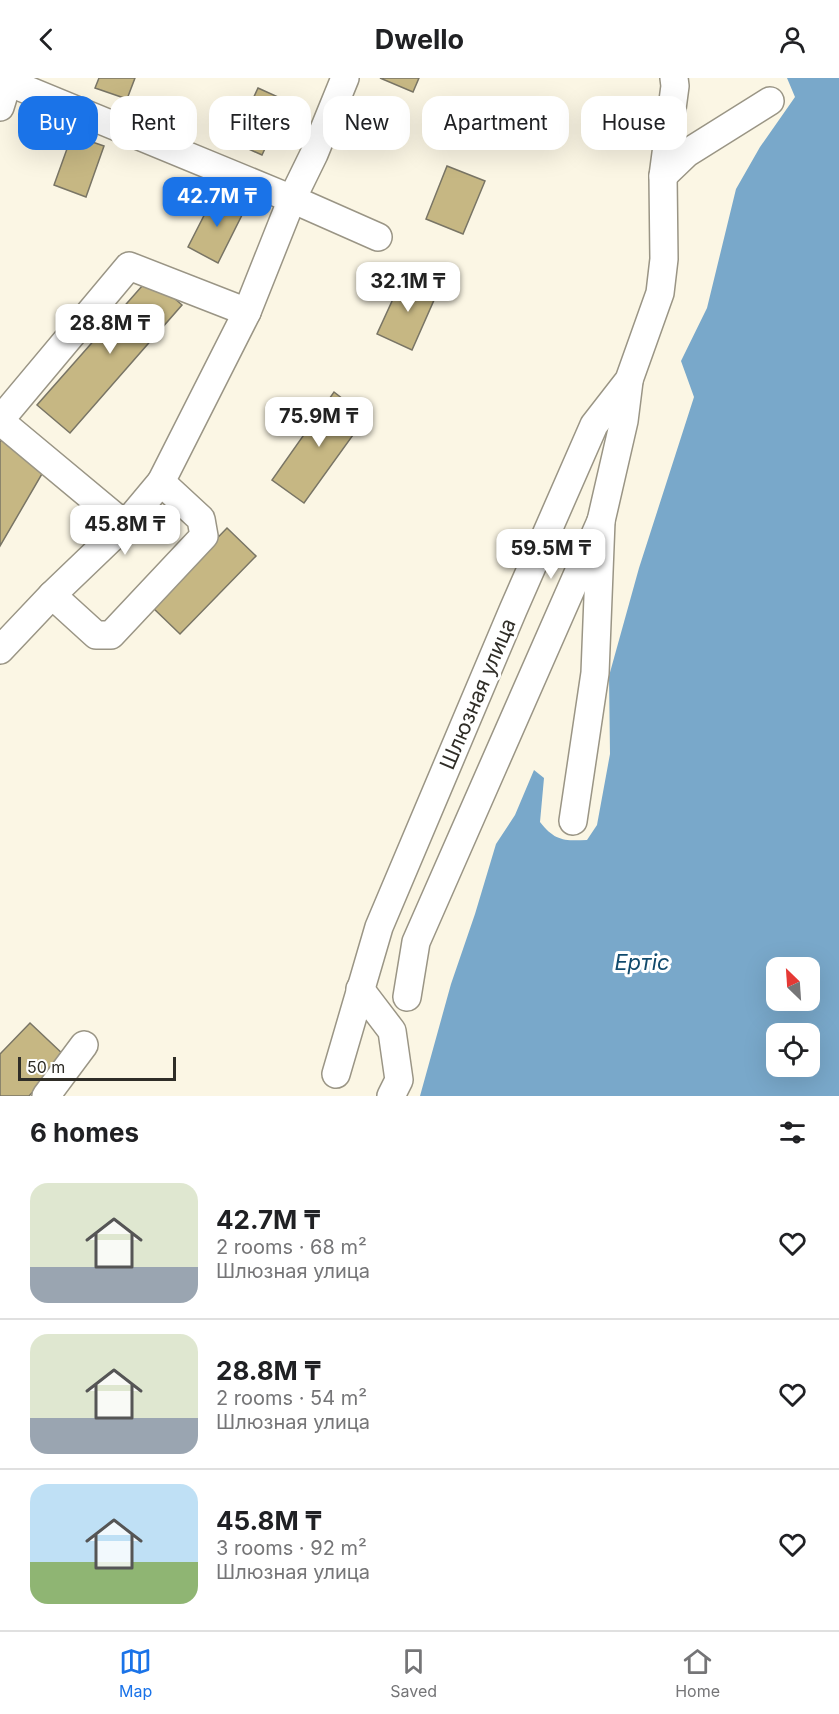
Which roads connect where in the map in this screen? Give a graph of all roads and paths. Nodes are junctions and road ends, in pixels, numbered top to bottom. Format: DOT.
graph roads {
  1 [pos="345,78"];
  2 [pos="674,78"];
  3 [pos="6,89"];
  4 [pos="770,101"];
  5 [pos="663,176"];
  6 [pos="292,199"];
  7 [pos="378,237"];
  8 [pos="247,312"];
  9 [pos="629,380"];
  10 [pos="0,420"];
  11 [pos="161,482"];
  12 [pos="601,521"];
  13 [pos="125,525"];
  14 [pos="52,595"];
  15 [pos="0,650"];
  16 [pos="573,821"];
  17 [pos="360,989"];
  18 [pos="407,997"];
  19 [pos="84,1045"];
  20 [pos="336,1074"];
  21 [pos="46,1096"];
  22 [pos="391,1096"];
  1 -- 6 [label="street"];
  2 -- 5 [label="street, Шлюзная улица"];
  3 -- 6 [label="street"];
  4 -- 5 [label="street"];
  5 -- 9 [label="street, Шлюзная улица"];
  6 -- 7 [label="street"];
  6 -- 8 [label="street"];
  8 -- 10 [label="street"];
  8 -- 11 [label="street"];
  9 -- 12 [label="street"];
  9 -- 17 [label="street, Шлюзная улица"];
  10 -- 13 [label="street"];
  11 -- 13 [label="street"];
  11 -- 14 [label="street"];
  12 -- 16 [label="street"];
  12 -- 18 [label="street"];
  13 -- 14 [label="street"];
  14 -- 15 [label="street"];
  17 -- 20 [label="street, Шлюзная улица"];
  17 -- 22 [label="street"];
  19 -- 21 [label="street"];
}
